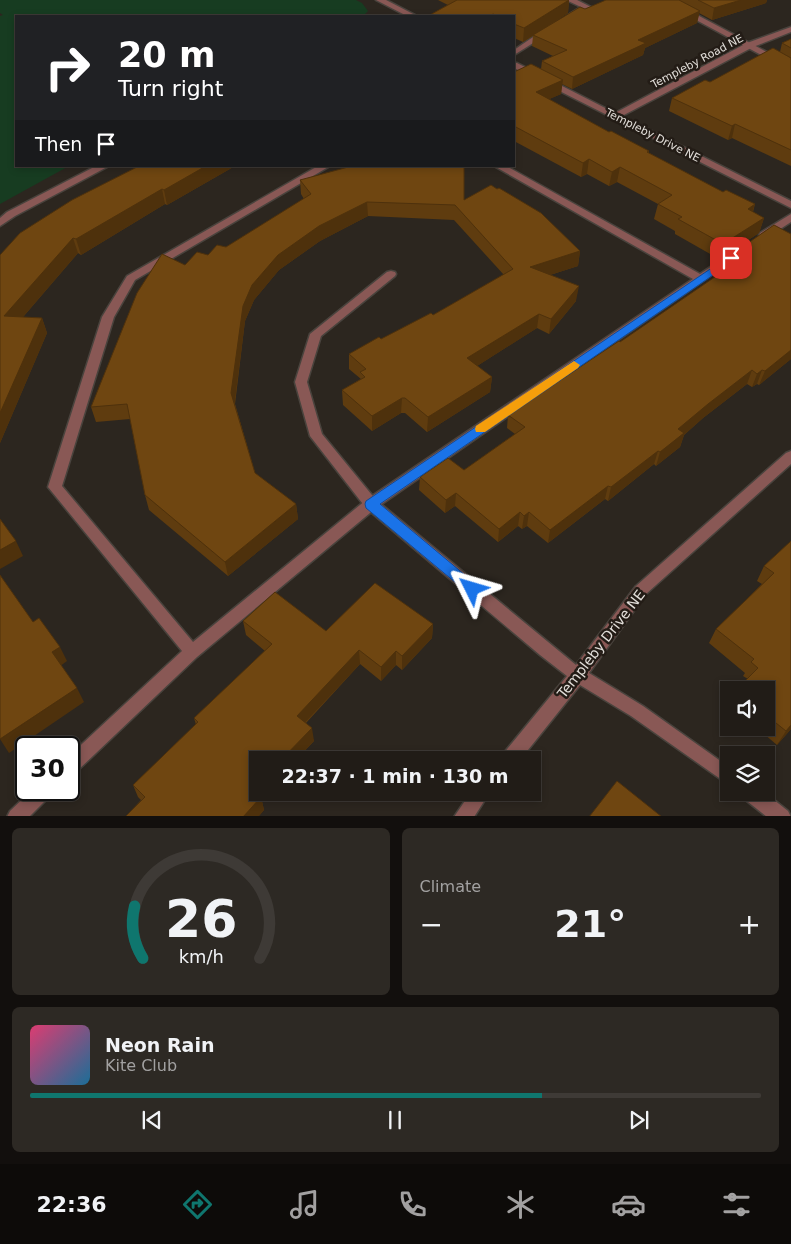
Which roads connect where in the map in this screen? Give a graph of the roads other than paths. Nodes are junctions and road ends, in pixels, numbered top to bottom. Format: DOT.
graph roads {
  1 [pos="380,0"];
  2 [pos="570,0"];
  3 [pos="663,0"];
  4 [pos="403,12"];
  5 [pos="396,15"];
  6 [pos="410,15"];
  7 [pos="562,22"];
  8 [pos="554,28"];
  9 [pos="791,29"];
  10 [pos="750,45"];
  11 [pos="515,52"];
  12 [pos="515,66"];
  13 [pos="791,68"];
  14 [pos="616,116"];
  15 [pos="102,167"];
  16 [pos="322,167"];
  17 [pos="501,167"];
  18 [pos="791,205"];
  19 [pos="791,216"];
  20 [pos="0,223"];
  21 [pos="392,274"];
  22 [pos="701,279"];
  23 [pos="791,456"];
  24 [pos="371,504"];
  25 [pos="192,652"];
  26 [pos="578,675"];
  27 [pos="516,751"];
  28 [pos="80,757"];
  29 [pos="720,771"];
  30 [pos="32,801"];
  31 [pos="475,801"];
  32 [pos="761,801"];
  33 [pos="16,816"];
  34 [pos="463,816"];
  35 [pos="782,816"];
  1 -- 4 [label="street"];
  2 -- 7 [label="street"];
  3 -- 10 [label="street"];
  4 -- 5 [label="street"];
  4 -- 6 [label="street"];
  8 -- 11 [label="street"];
  9 -- 10 [label="street, Templeby Road NE"];
  10 -- 13 [label="street"];
  10 -- 14 [label="street, Templeby Road NE"];
  12 -- 14 [label="street, Templeby Drive NE"];
  14 -- 18 [label="street, Templeby Drive NE"];
  15 -- 20 [label="street"];
  16 -- 25 [label="street"];
  17 -- 22 [label="street"];
  19 -- 22 [label="street"];
  21 -- 24 [label="street"];
  22 -- 24 [label="street"];
  23 -- 26 [label="street, Templeby Drive NE"];
  24 -- 25 [label="street"];
  24 -- 26 [label="street"];
  25 -- 28 [label="street"];
  26 -- 27 [label="street, Templeby Drive NE"];
  26 -- 29 [label="street"];
  30 -- 33 [label="street"];
  31 -- 34 [label="street"];
  32 -- 35 [label="street"];
}
